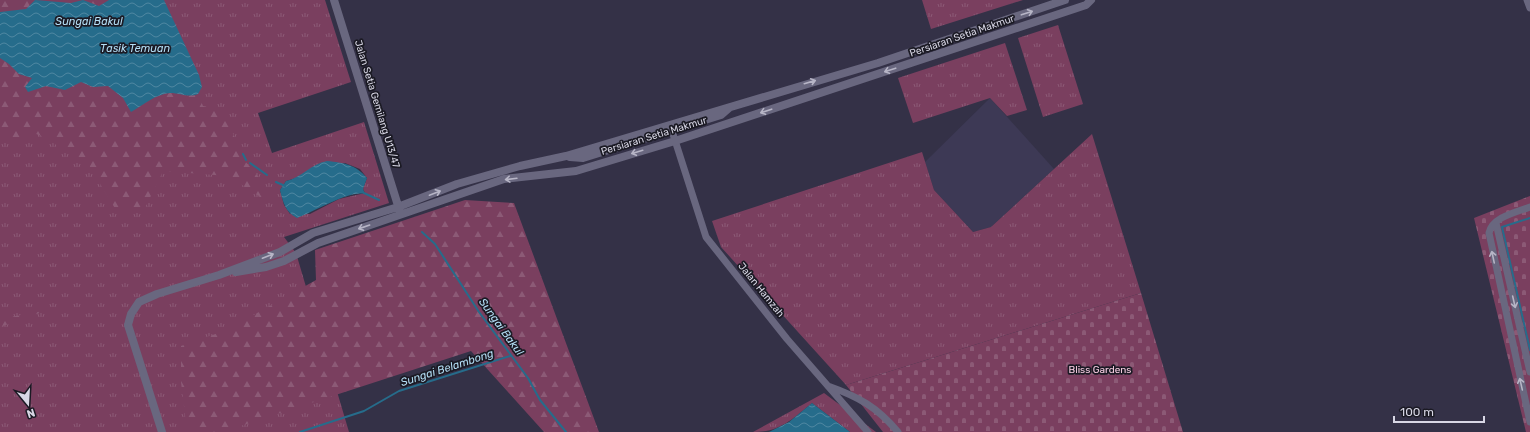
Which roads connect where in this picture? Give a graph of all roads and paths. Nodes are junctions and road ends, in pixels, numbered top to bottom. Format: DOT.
graph roads {
  1 [pos="334,0"];
  2 [pos="1065,0"];
  3 [pos="1069,0"];
  4 [pos="1092,0"];
  5 [pos="1527,0"];
  6 [pos="1055,1"];
  7 [pos="1530,8"];
  8 [pos="1072,9"];
  9 [pos="1060,13"];
  10 [pos="733,105"];
  11 [pos="672,131"];
  12 [pos="675,141"];
  13 [pos="566,156"];
  14 [pos="1530,207"];
  15 [pos="400,211"];
  16 [pos="1496,223"];
  17 [pos="1530,372"];
  18 [pos="828,386"];
  19 [pos="1530,422"];
  20 [pos="162,432"];
  21 [pos="868,432"];
  22 [pos="898,432"];
  1 -- 15 [label="street, Jalan Setia Gemilang U13/47"];
  2 -- 6 [label="street, Persiaran Setia Makmur"];
  3 -- 8 [label="street"];
  4 -- 8 [label="street, Persiaran Setia Makmur"];
  5 -- 7 [label="street"];
  6 -- 9 [label="street"];
  10 -- 6 [label="street, Persiaran Setia Makmur, one-way"];
  8 -- 9 [label="street, Persiaran Setia Makmur"];
  9 -- 12 [label="street, Persiaran Setia Makmur, one-way"];
  10 -- 11 [label="street"];
  10 -- 13 [label="street, Persiaran Setia Makmur"];
  11 -- 12 [label="street, Jalan Hamzah"];
  11 -- 13 [label="street"];
  12 -- 15 [label="street, Persiaran Setia Makmur, one-way"];
  12 -- 18 [label="street, Jalan Hamzah"];
  15 -- 13 [label="street, Persiaran Setia Makmur, one-way"];
  14 -- 16 [label="street"];
  15 -- 20 [label="street, Persiaran Setia Makmur"];
  16 -- 17 [label="street, one-way"];
  19 -- 16 [label="street, one-way"];
  18 -- 21 [label="street, Jalan Hamzah"];
  18 -- 22 [label="street"];
}
